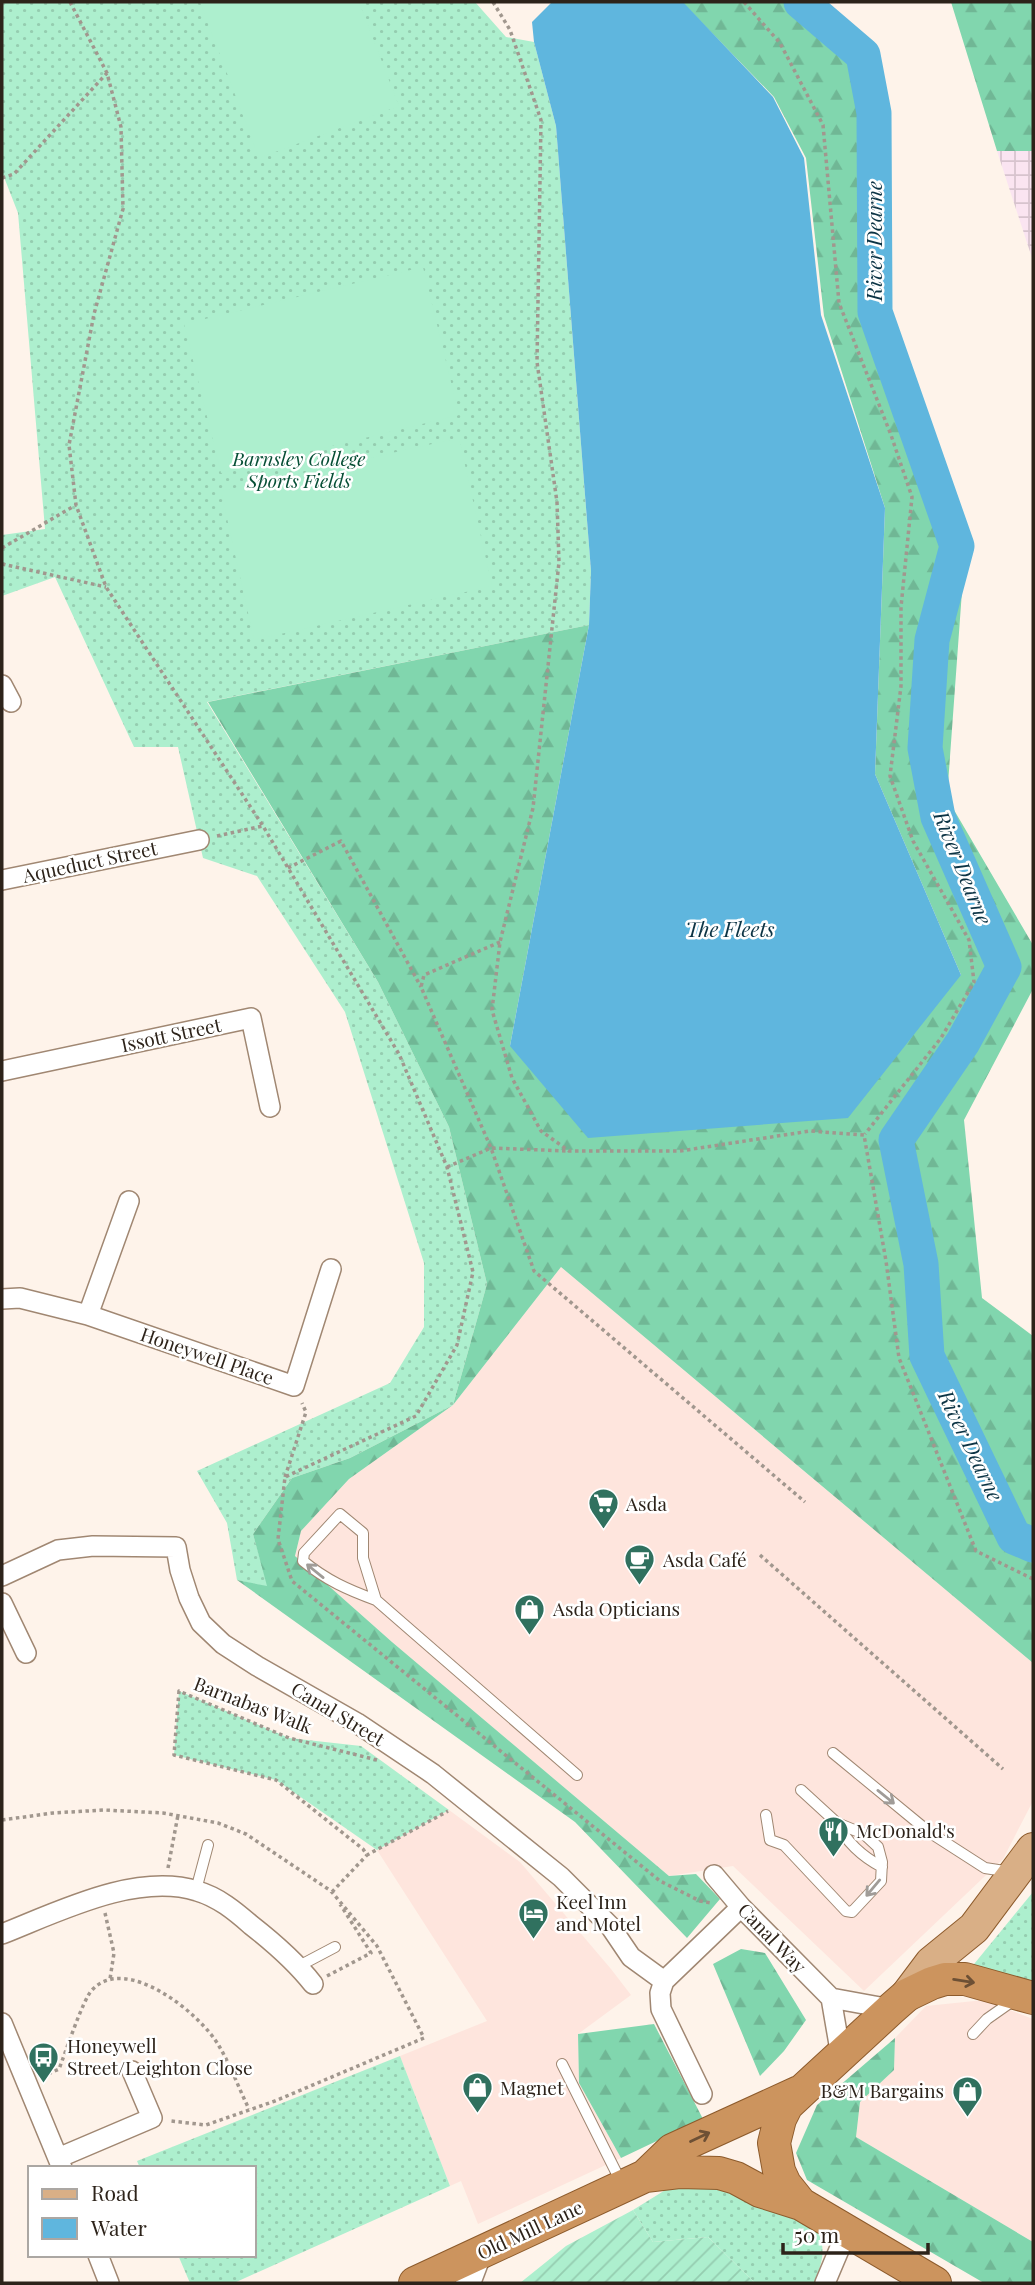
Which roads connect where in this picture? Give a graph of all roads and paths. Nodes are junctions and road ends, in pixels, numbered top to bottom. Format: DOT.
graph roads {
  1 [pos="71,2"];
  2 [pos="493,2"];
  3 [pos="744,2"];
  4 [pos="107,73"];
  5 [pos="2,178"];
  6 [pos="76,505"];
  7 [pos="2,548"];
  8 [pos="2,564"];
  9 [pos="106,587"];
  10 [pos="263,826"];
  11 [pos="199,839"];
  12 [pos="288,869"];
  13 [pos="2,880"];
  14 [pos="500,942"];
  15 [pos="421,987"];
  16 [pos="2,1071"];
  17 [pos="270,1107"];
  18 [pos="864,1135"];
  19 [pos="491,1148"];
  20 [pos="569,1151"];
  21 [pos="447,1167"];
  22 [pos="129,1201"];
  23 [pos="331,1269"];
  24 [pos="2,1299"];
  25 [pos="88,1315"];
  26 [pos="294,1385"];
  27 [pos="285,1477"];
  28 [pos="805,1502"];
  29 [pos="760,1555"];
  30 [pos="2,1576"];
  31 [pos="1033,1579"];
  32 [pos="376,1600"];
  33 [pos="2,1603"];
  34 [pos="26,1653"];
  35 [pos="833,1753"];
  36 [pos="381,1761"];
  37 [pos="1003,1769"];
  38 [pos="577,1775"];
  39 [pos="800,1790"];
  40 [pos="466,1801"];
  41 [pos="178,1815"];
  42 [pos="766,1815"];
  43 [pos="2,1820"];
  44 [pos="837,1824"];
  45 [pos="208,1845"];
  46 [pos="367,1855"];
  47 [pos="1025,1861"];
  48 [pos="882,1867"];
  49 [pos="714,1875"];
  50 [pos="164,1886"];
  51 [pos="196,1890"];
  52 [pos="331,1891"];
  53 [pos="102,1897"];
  54 [pos="741,1907"];
  55 [pos="2,1934"];
  56 [pos="335,1947"];
  57 [pos="299,1966"];
  58 [pos="110,1979"];
  59 [pos="664,1981"];
  60 [pos="313,1984"];
  61 [pos="831,1998"];
  62 [pos="1029,2000"];
  63 [pos="899,2002"];
  64 [pos="3,2031"];
  65 [pos="973,2034"];
  66 [pos="841,2056"];
  67 [pos="562,2064"];
  68 [pos="132,2071"];
  69 [pos="27,2084"];
  70 [pos="802,2091"];
  71 [pos="702,2094"];
  72 [pos="248,2109"];
  73 [pos="152,2118"];
  74 [pos="60,2163"];
  75 [pos="634,2181"];
  76 [pos="801,2204"];
  77 [pos="847,2231"];
  78 [pos="479,2254"];
  79 [pos="99,2257"];
  80 [pos="109,2283"];
  81 [pos="415,2283"];
  82 [pos="468,2283"];
  83 [pos="825,2283"];
  84 [pos="935,2283"];
  1 -- 4 [label="path"];
  2 -- 14 [label="path"];
  3 -- 18 [label="path"];
  4 -- 5 [label="path"];
  4 -- 6 [label="path"];
  6 -- 7 [label="path"];
  6 -- 9 [label="path"];
  8 -- 9 [label="path"];
  9 -- 10 [label="path"];
  10 -- 11 [label="path"];
  10 -- 12 [label="path"];
  11 -- 13 [label="street, Aqueduct Street"];
  12 -- 15 [label="path"];
  12 -- 21 [label="path"];
  14 -- 15 [label="path"];
  14 -- 20 [label="path"];
  15 -- 19 [label="path"];
  16 -- 17 [label="street, Issott Street"];
  18 -- 20 [label="path"];
  18 -- 31 [label="path"];
  19 -- 20 [label="path"];
  19 -- 21 [label="path"];
  19 -- 28 [label="path"];
  21 -- 27 [label="path"];
  22 -- 25 [label="street"];
  23 -- 26 [label="street, Honeywell Place"];
  24 -- 25 [label="street, Honeywell Place"];
  25 -- 26 [label="street, Honeywell Place"];
  26 -- 27 [label="path"];
  27 -- 54 [label="path"];
  29 -- 37 [label="path"];
  30 -- 40 [label="street, Canal Street"];
  32 -- 32 [label="lane, one-way"];
  32 -- 38 [label="lane"];
  33 -- 34 [label="street"];
  35 -- 47 [label="lane, one-way"];
  36 -- 46 [label="path, Barnabas Walk"];
  39 -- 44 [label="lane"];
  40 -- 46 [label="path"];
  40 -- 59 [label="street, Canal Street"];
  41 -- 43 [label="path"];
  41 -- 50 [label="path"];
  41 -- 52 [label="path"];
  48 -- 42 [label="lane, one-way"];
  44 -- 48 [label="lane"];
  44 -- 48 [label="lane"];
  45 -- 51 [label="lane"];
  46 -- 52 [label="path"];
  47 -- 63 [label="main road"];
  49 -- 54 [label="street, Canal Way"];
  50 -- 51 [label="street"];
  50 -- 53 [label="street"];
  51 -- 57 [label="street"];
  52 -- 72 [label="path"];
  53 -- 55 [label="street"];
  53 -- 58 [label="path"];
  54 -- 59 [label="street"];
  54 -- 61 [label="street, Canal Way"];
  56 -- 57 [label="lane"];
  57 -- 60 [label="street"];
  58 -- 69 [label="path"];
  58 -- 72 [label="path"];
  59 -- 71 [label="street"];
  61 -- 63 [label="street"];
  61 -- 66 [label="street"];
  63 -- 62 [label="highway, one-way"];
  62 -- 65 [label="lane"];
  63 -- 66 [label="highway"];
  64 -- 69 [label="street"];
  66 -- 70 [label="highway"];
  67 -- 75 [label="lane"];
  68 -- 73 [label="street"];
  69 -- 74 [label="street"];
  75 -- 70 [label="highway, Old Mill Lane, one-way"];
  70 -- 76 [label="highway"];
  72 -- 73 [label="path"];
  73 -- 74 [label="street"];
  75 -- 76 [label="highway, Old Mill Lane"];
  75 -- 78 [label="highway, Old Mill Lane"];
  76 -- 77 [label="highway"];
  77 -- 83 [label="street"];
  77 -- 84 [label="highway"];
  78 -- 81 [label="highway, Old Mill Lane"];
  78 -- 82 [label="street"];
  79 -- 80 [label="street"];
}
